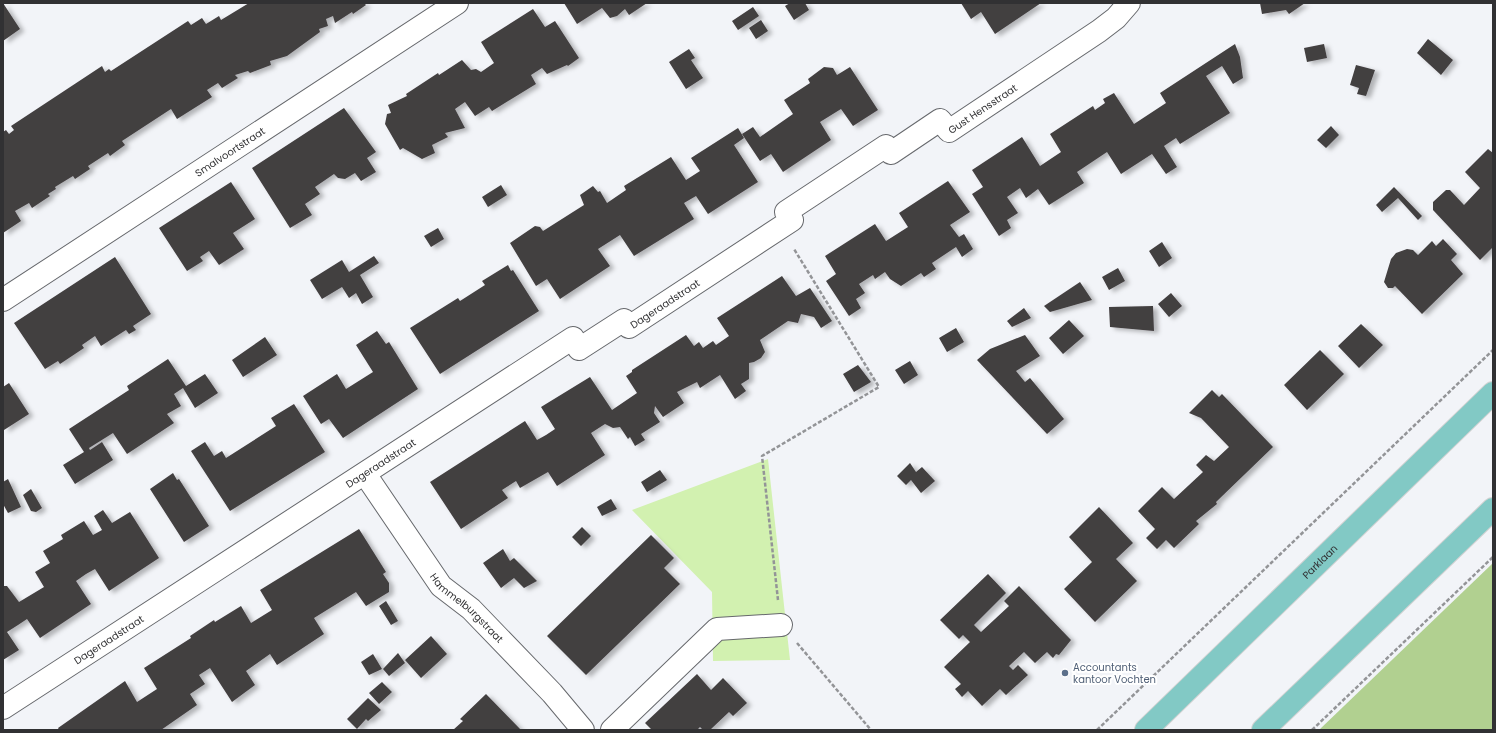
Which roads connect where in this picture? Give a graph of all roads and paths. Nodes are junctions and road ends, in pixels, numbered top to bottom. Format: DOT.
graph roads {
  1 [pos="457,3"];
  2 [pos="1129,3"];
  3 [pos="781,228"];
  4 [pos="751,248"];
  5 [pos="3,300"];
  6 [pos="1493,350"];
  7 [pos="1493,393"];
  8 [pos="365,474"];
  9 [pos="1493,509"];
  10 [pos="1493,557"];
  11 [pos="781,625"];
  12 [pos="3,708"];
  13 [pos="583,730"];
  14 [pos="612,730"];
  15 [pos="871,730"];
  16 [pos="1097,730"];
  17 [pos="1146,730"];
  18 [pos="1262,730"];
  19 [pos="1312,730"];
  1 -- 5 [label="street, Smalvoortstraat"];
  2 -- 3 [label="street, Gust Hensstraat"];
  3 -- 4 [label="street, Gust Hensstraat"];
  3 -- 11 [label="path"];
  4 -- 8 [label="street, Dageraadstraat"];
  6 -- 16 [label="path"];
  7 -- 17 [label="main road, Parklaan"];
  8 -- 12 [label="street, Dageraadstraat"];
  8 -- 13 [label="street, Hammelburgstraat"];
  9 -- 18 [label="main road"];
  10 -- 19 [label="path"];
  11 -- 14 [label="street"];
  11 -- 15 [label="path"];
}
